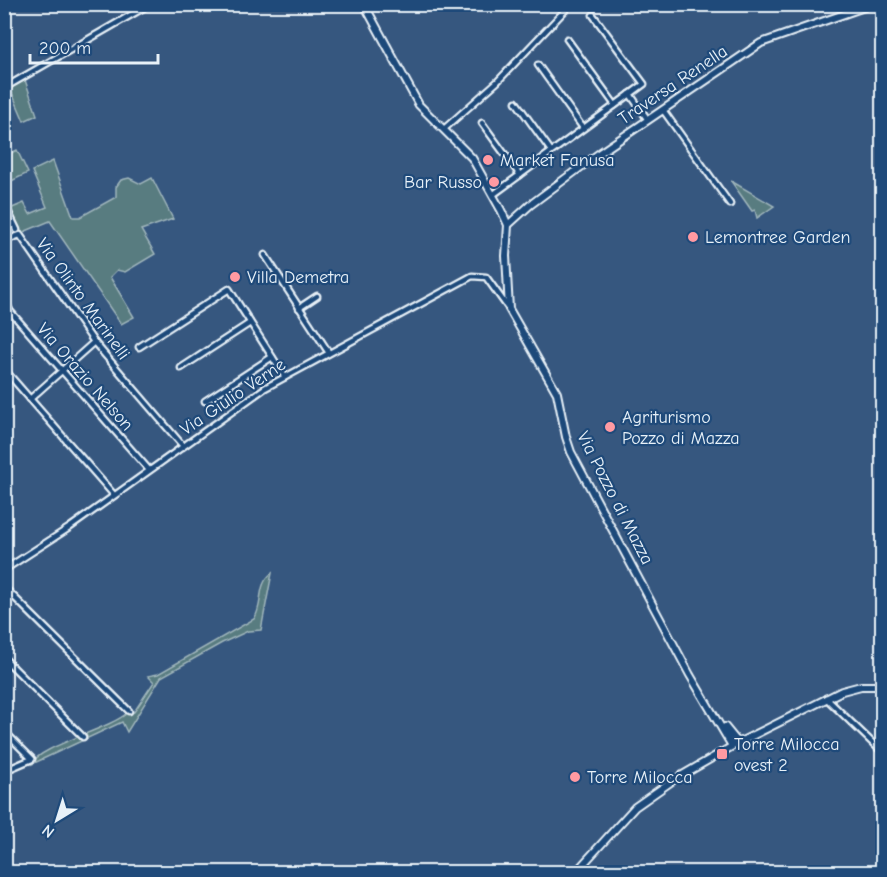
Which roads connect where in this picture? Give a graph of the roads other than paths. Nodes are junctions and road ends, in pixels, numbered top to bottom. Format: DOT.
graph roads {
  1 [pos="150,4"];
  2 [pos="364,4"];
  3 [pos="571,4"];
  4 [pos="873,4"];
  5 [pos="593,15"];
  6 [pos="567,39"];
  7 [pos="538,65"];
  8 [pos="4,88"];
  9 [pos="630,94"];
  10 [pos="516,102"];
  11 [pos="615,105"];
  12 [pos="663,110"];
  13 [pos="648,120"];
  14 [pos="482,123"];
  15 [pos="583,128"];
  16 [pos="444,129"];
  17 [pos="551,152"];
  18 [pos="520,175"];
  19 [pos="494,194"];
  20 [pos="4,203"];
  21 [pos="730,204"];
  22 [pos="508,225"];
  23 [pos="17,230"];
  24 [pos="4,241"];
  25 [pos="265,255"];
  26 [pos="317,296"];
  27 [pos="4,298"];
  28 [pos="299,308"];
  29 [pos="509,309"];
  30 [pos="250,323"];
  31 [pos="94,342"];
  32 [pos="139,347"];
  33 [pos="329,353"];
  34 [pos="272,357"];
  35 [pos="181,368"];
  36 [pos="4,369"];
  37 [pos="62,371"];
  38 [pos="285,377"];
  39 [pos="30,399"];
  40 [pos="205,401"];
  41 [pos="183,446"];
  42 [pos="149,470"];
  43 [pos="114,495"];
  44 [pos="4,570"];
  45 [pos="4,587"];
  46 [pos="4,658"];
  47 [pos="882,686"];
  48 [pos="826,698"];
  49 [pos="129,711"];
  50 [pos="718,720"];
  51 [pos="4,730"];
  52 [pos="83,737"];
  53 [pos="727,737"];
  54 [pos="735,745"];
  55 [pos="882,752"];
  56 [pos="720,753"];
  57 [pos="4,771"];
  58 [pos="576,873"];
  1 -- 8 [label="street"];
  2 -- 16 [label="street, Via Pozzo di Mazza"];
  3 -- 16 [label="street"];
  4 -- 12 [label="street, Traversa Renella"];
  5 -- 9 [label="street"];
  6 -- 11 [label="street"];
  7 -- 15 [label="street"];
  9 -- 11 [label="street"];
  9 -- 13 [label="street"];
  10 -- 17 [label="street"];
  11 -- 15 [label="street"];
  12 -- 13 [label="street, Traversa Renella"];
  12 -- 21 [label="street"];
  13 -- 22 [label="street, Traversa Renella"];
  14 -- 18 [label="street"];
  15 -- 17 [label="street"];
  16 -- 19 [label="street, Via Pozzo di Mazza"];
  17 -- 18 [label="street"];
  18 -- 19 [label="street"];
  19 -- 22 [label="street, Via Pozzo di Mazza"];
  20 -- 23 [label="street"];
  22 -- 29 [label="street, Via Pozzo di Mazza"];
  24 -- 31 [label="street, Via Olinto Marinelli"];
  25 -- 28 [label="street"];
  26 -- 28 [label="street"];
  27 -- 37 [label="street, Via Orazio Nelson"];
  28 -- 33 [label="street"];
  29 -- 33 [label="street, Via Giulio Verne"];
  29 -- 50 [label="street, Via Pozzo di Mazza"];
  30 -- 32 [label="street"];
  30 -- 34 [label="street"];
  30 -- 35 [label="street"];
  31 -- 37 [label="street"];
  31 -- 41 [label="street, Via Olinto Marinelli"];
  33 -- 38 [label="street, Via Giulio Verne"];
  34 -- 38 [label="street"];
  34 -- 40 [label="street"];
  36 -- 39 [label="street"];
  37 -- 39 [label="street"];
  37 -- 42 [label="street, Via Orazio Nelson"];
  38 -- 41 [label="street, Via Giulio Verne"];
  39 -- 43 [label="street"];
  41 -- 42 [label="street, Via Giulio Verne"];
  42 -- 43 [label="street, Via Giulio Verne"];
  43 -- 44 [label="street, Via Giulio Verne"];
  45 -- 49 [label="street"];
  46 -- 52 [label="street"];
  47 -- 48 [label="street"];
  48 -- 54 [label="street"];
  48 -- 55 [label="street"];
  50 -- 53 [label="street"];
  50 -- 54 [label="street"];
  51 -- 57 [label="street"];
  53 -- 54 [label="street"];
  53 -- 56 [label="street"];
  54 -- 56 [label="street"];
  56 -- 58 [label="street"];
}
